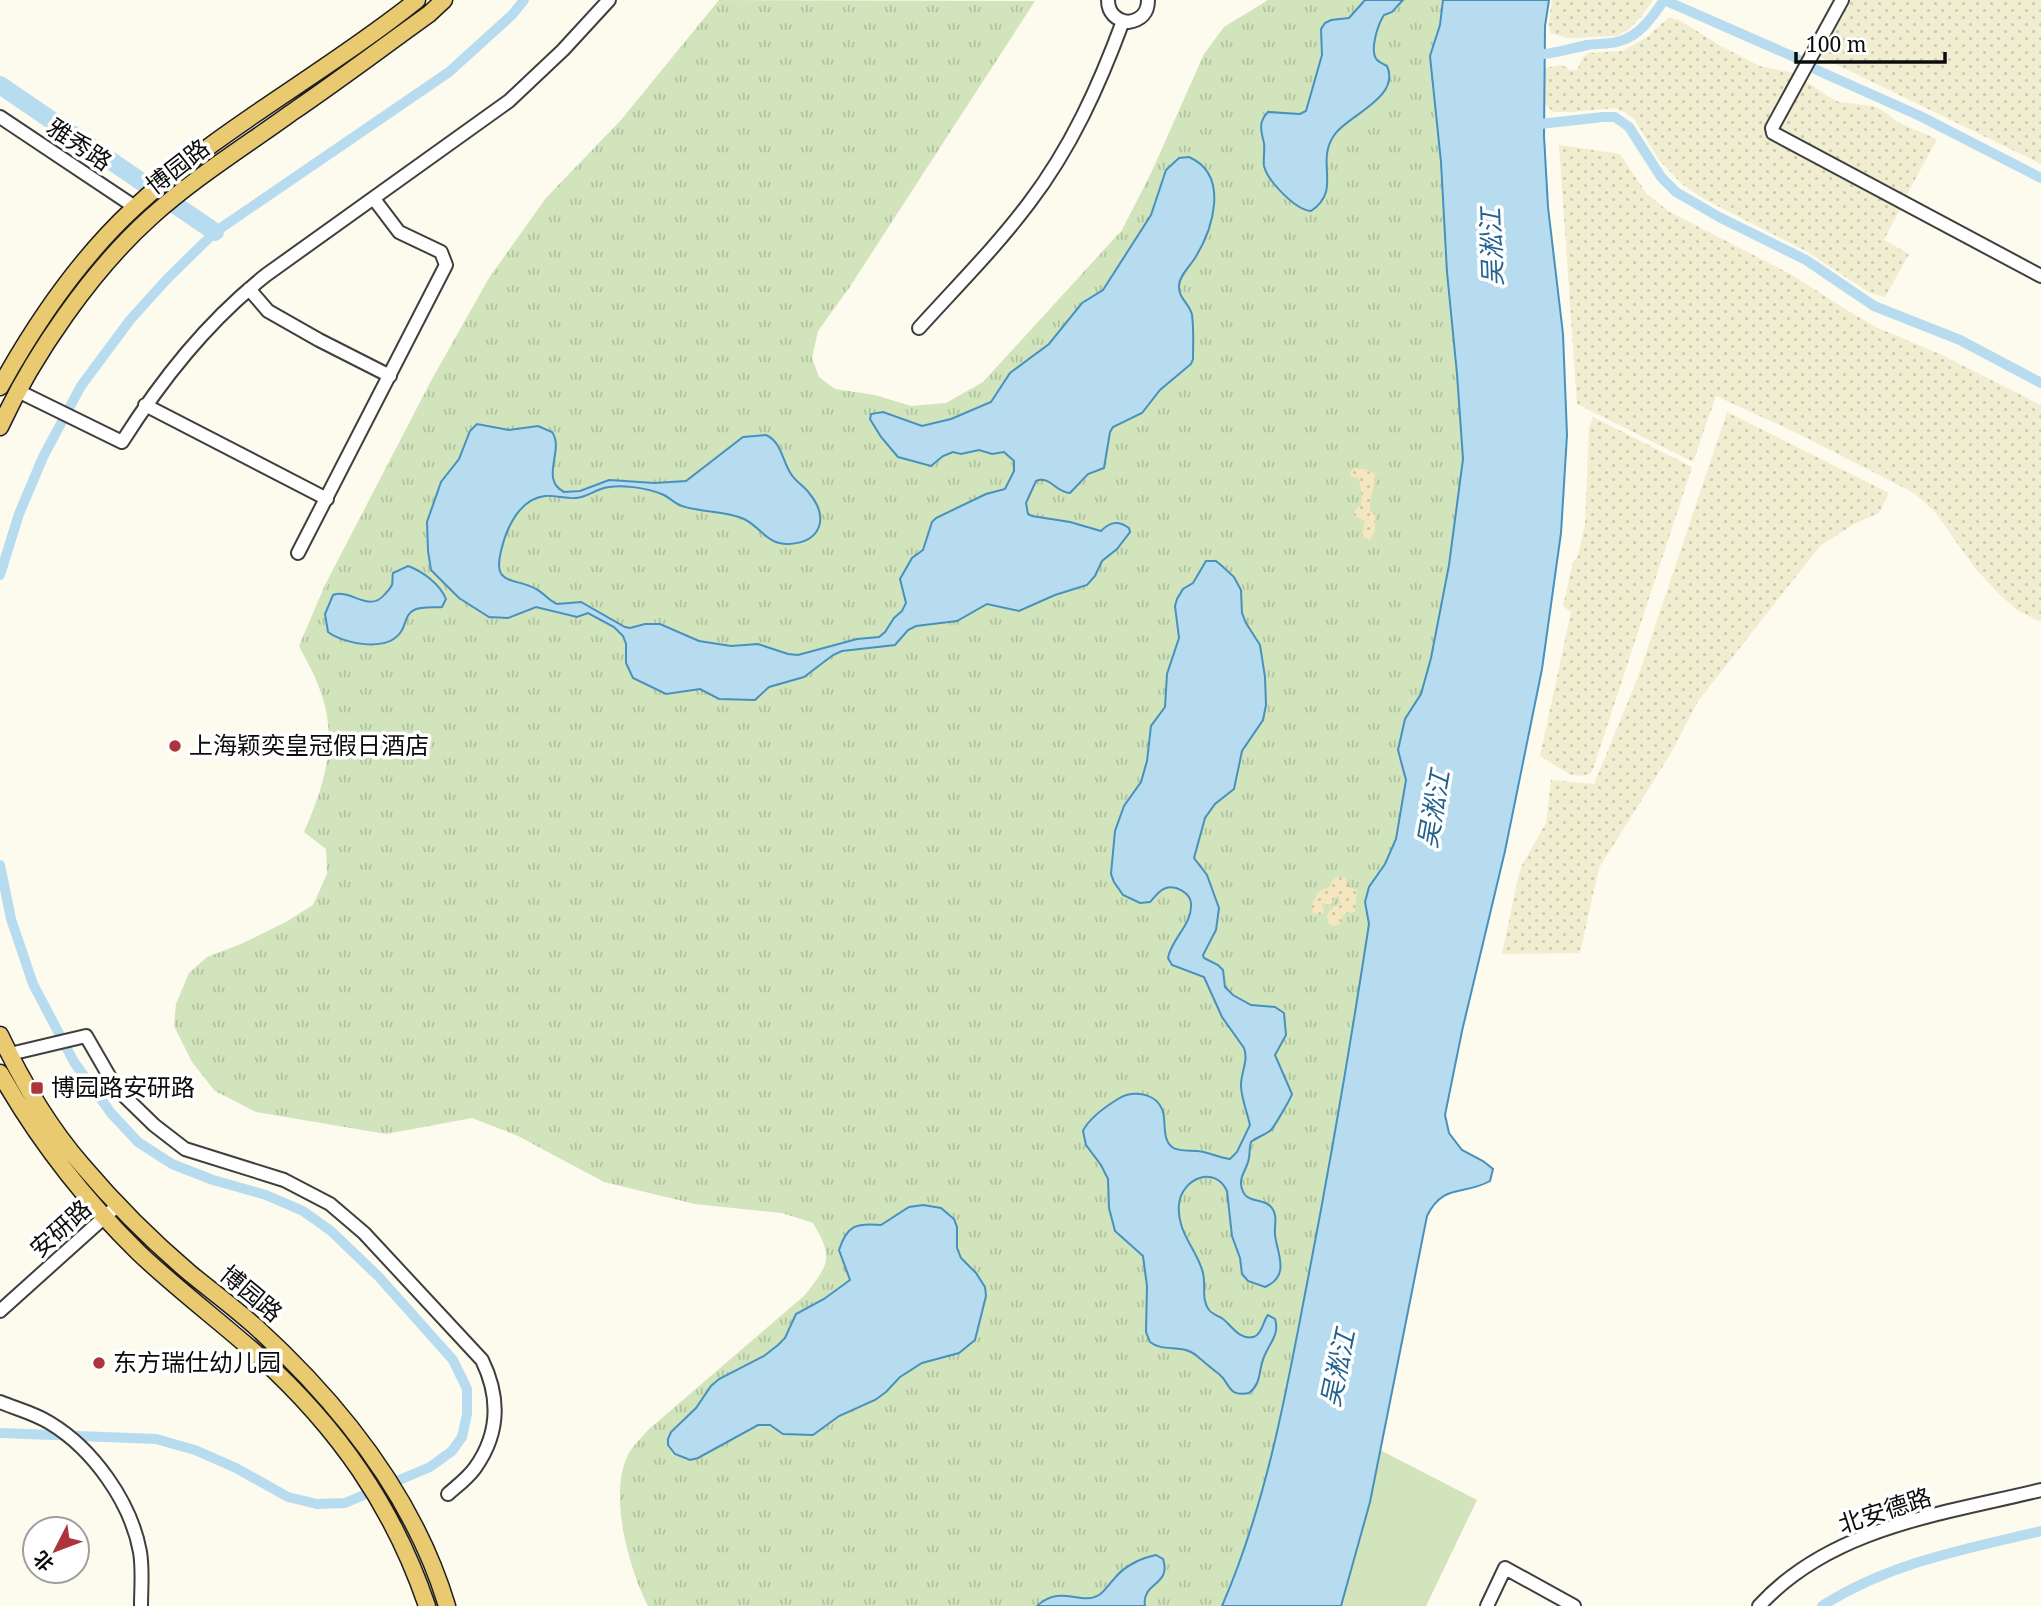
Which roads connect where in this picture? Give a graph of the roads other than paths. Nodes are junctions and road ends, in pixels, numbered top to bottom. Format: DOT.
graph roads {
  1 [pos="418,0"];
  2 [pos="444,0"];
  3 [pos="609,0"];
  4 [pos="1108,0"];
  5 [pos="1148,0"];
  6 [pos="1842,0"];
  7 [pos="1123,22"];
  8 [pos="0,117"];
  9 [pos="374,199"];
  10 [pos="135,207"];
  11 [pos="2041,276"];
  12 [pos="249,289"];
  13 [pos="919,328"];
  14 [pos="390,376"];
  15 [pos="0,387"];
  16 [pos="18,390"];
  17 [pos="145,405"];
  18 [pos="0,427"];
  19 [pos="327,499"];
  20 [pos="298,553"];
  21 [pos="0,1035"];
  22 [pos="10,1054"];
  23 [pos="0,1073"];
  24 [pos="118,1205"];
  25 [pos="105,1218"];
  26 [pos="0,1311"];
  27 [pos="0,1402"];
  28 [pos="2041,1490"];
  29 [pos="448,1494"];
  30 [pos="141,1606"];
  31 [pos="427,1606"];
  32 [pos="446,1606"];
  33 [pos="1486,1606"];
  34 [pos="1574,1606"];
  35 [pos="1759,1606"];
  1 -- 10 [label="main road, 博园路"];
  2 -- 16 [label="main road, 博园路"];
  3 -- 9 [label="street"];
  4 -- 7 [label="street"];
  5 -- 7 [label="street"];
  6 -- 11 [label="street"];
  7 -- 13 [label="street"];
  8 -- 10 [label="street, 雅秀路"];
  9 -- 12 [label="street"];
  9 -- 14 [label="street"];
  10 -- 15 [label="main road, 博园路"];
  12 -- 14 [label="street"];
  12 -- 17 [label="street"];
  14 -- 19 [label="street"];
  16 -- 17 [label="street"];
  16 -- 18 [label="main road, 博园路"];
  17 -- 19 [label="street"];
  19 -- 20 [label="street"];
  21 -- 22 [label="main road, 博园路"];
  22 -- 24 [label="main road, 博园路"];
  22 -- 29 [label="street"];
  23 -- 25 [label="main road, 博园路"];
  24 -- 25 [label="street, 安研路"];
  24 -- 32 [label="main road, 博园路"];
  25 -- 26 [label="street, 安研路"];
  25 -- 31 [label="main road, 博园路"];
  27 -- 30 [label="street"];
  28 -- 35 [label="street, 北安德路"];
  33 -- 34 [label="street"];
}
